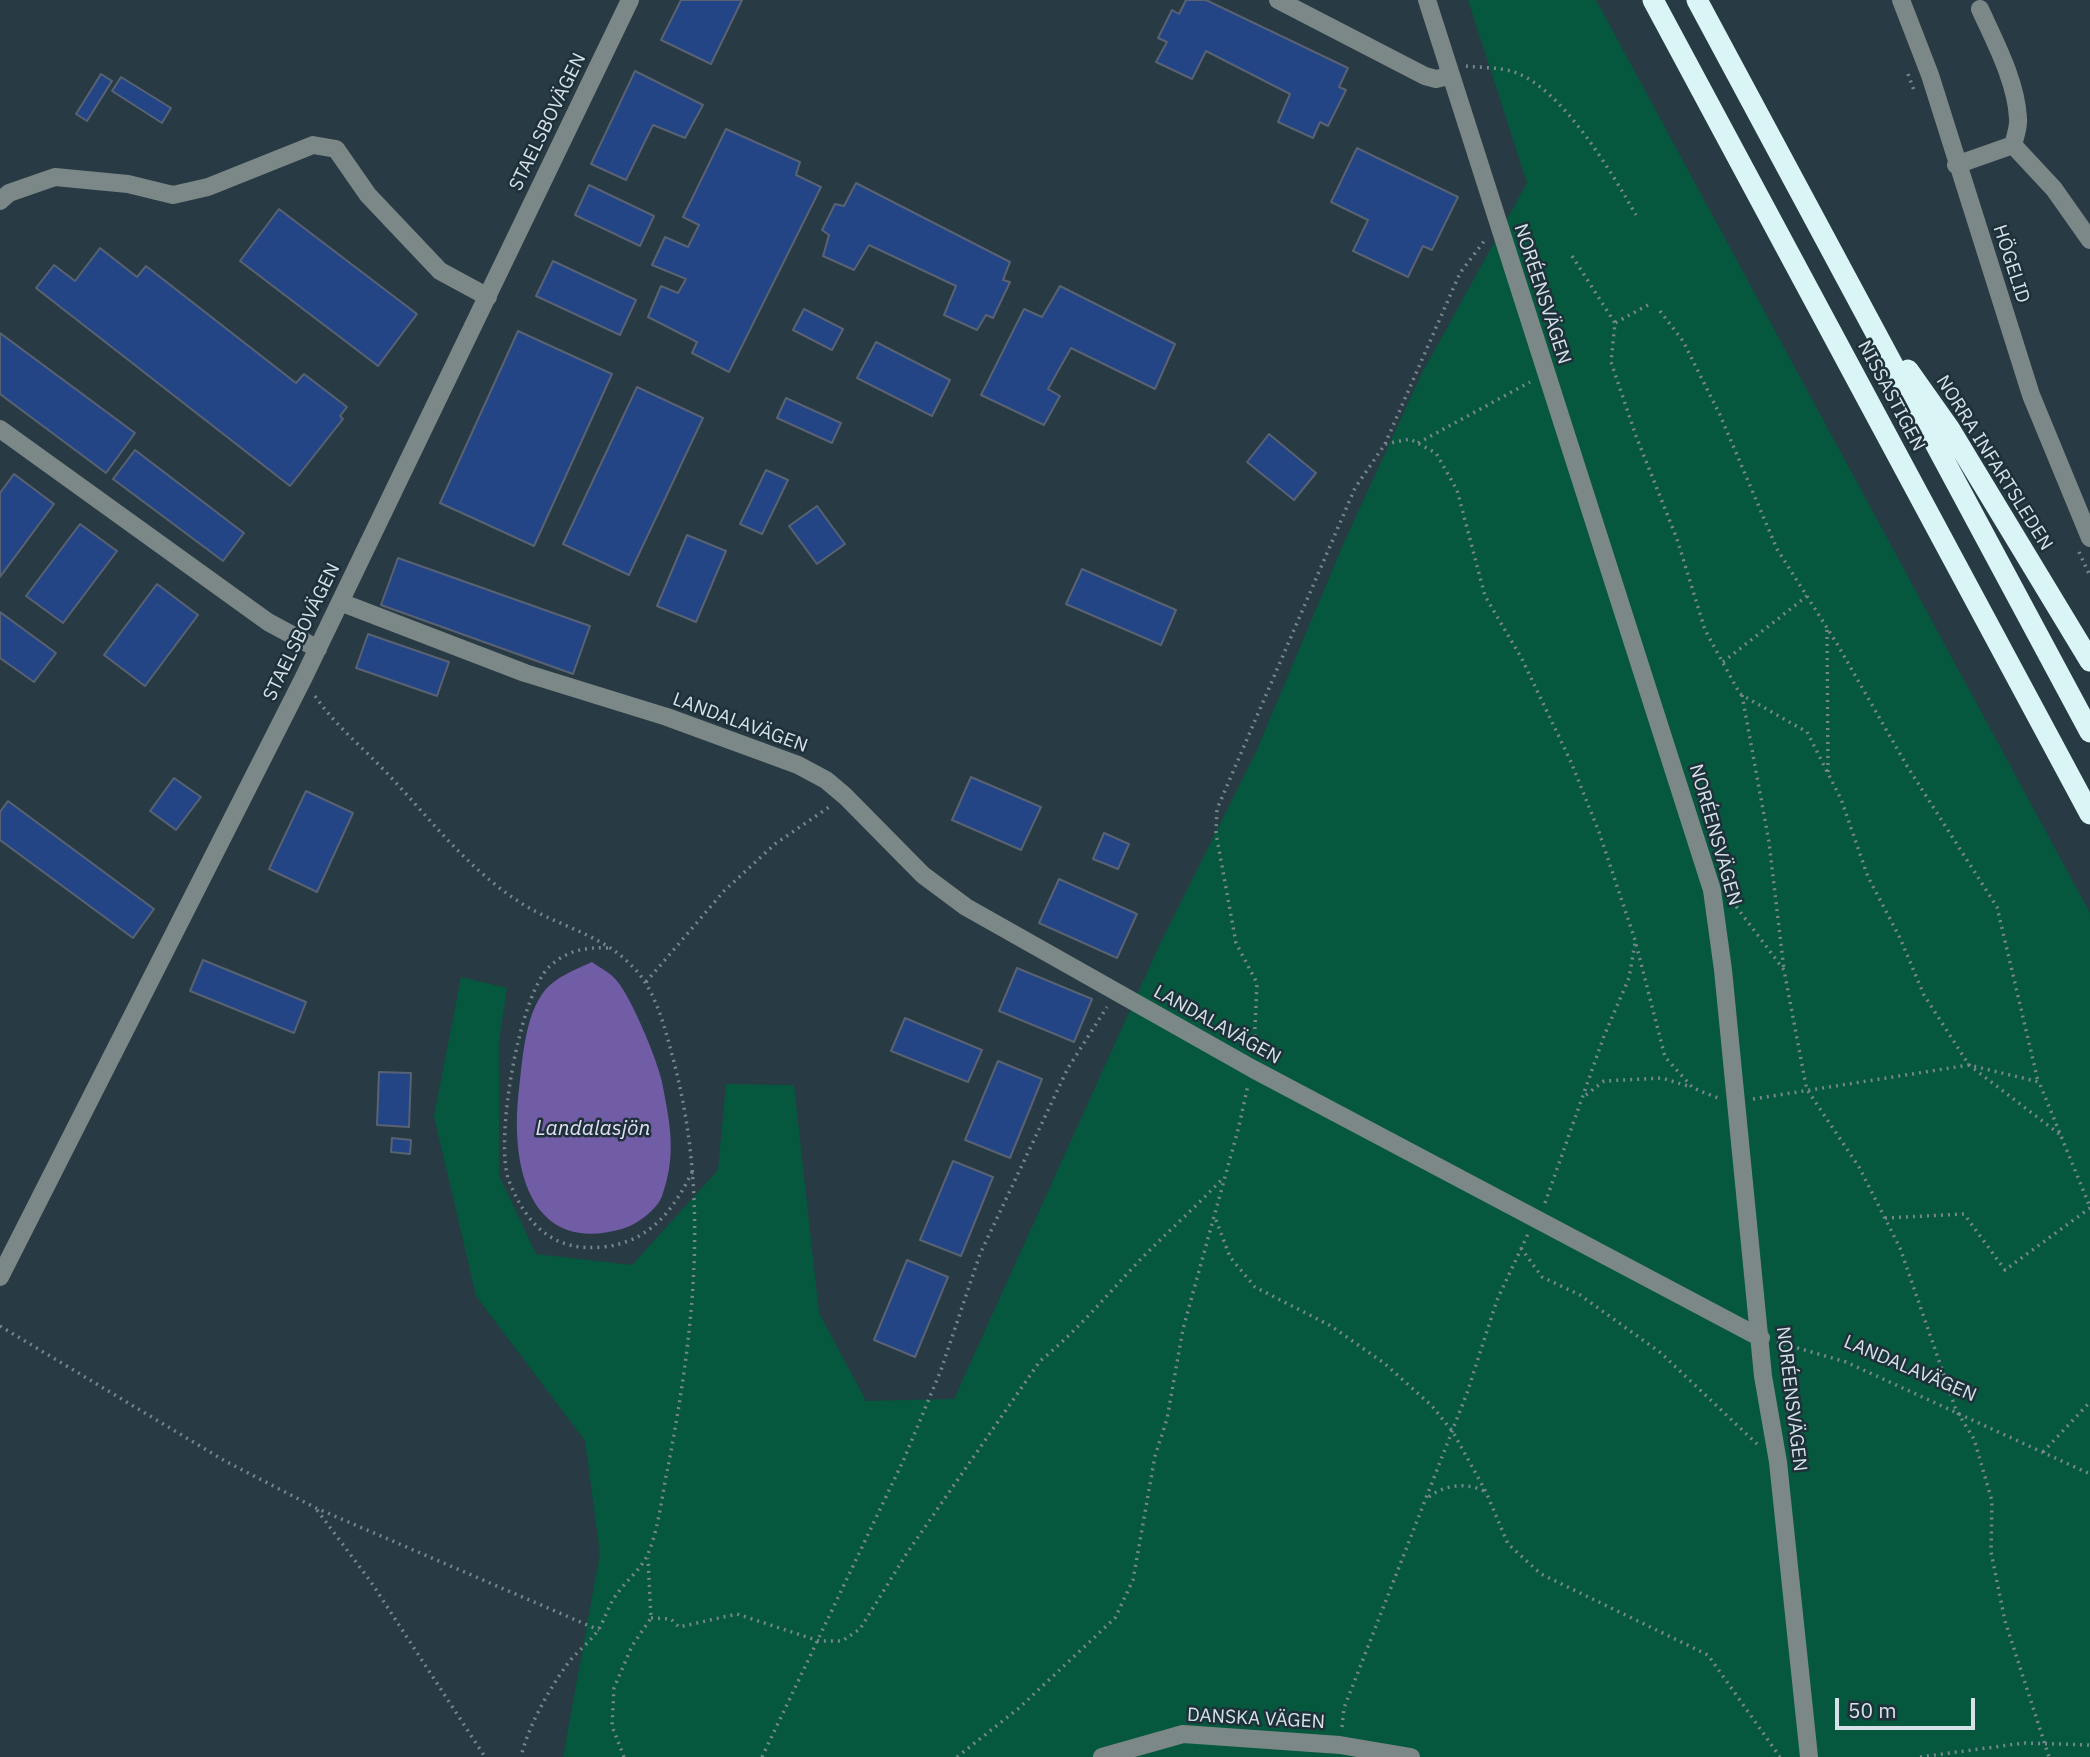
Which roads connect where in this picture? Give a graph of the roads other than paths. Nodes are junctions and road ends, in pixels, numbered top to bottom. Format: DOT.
graph roads {
  1 [pos="630,0"];
  2 [pos="1278,0"];
  3 [pos="1427,0"];
  4 [pos="1653,0"];
  5 [pos="1697,0"];
  6 [pos="1901,0"];
  7 [pos="1980,9"];
  8 [pos="1448,70"];
  9 [pos="2013,145"];
  10 [pos="1956,165"];
  11 [pos="0,201"];
  12 [pos="2090,240"];
  13 [pos="1855,293"];
  14 [pos="488,296"];
  15 [pos="0,429"];
  16 [pos="2090,538"];
  17 [pos="340,602"];
  18 [pos="318,649"];
  19 [pos="2090,661"];
  20 [pos="2090,732"];
  21 [pos="2090,814"];
  22 [pos="0,1278"];
  23 [pos="1761,1338"];
  24 [pos="1102,1757"];
  25 [pos="1410,1757"];
  26 [pos="1809,1757"];
  1 -- 14 [label="street, STAELSBOVÄGEN"];
  2 -- 8 [label="street"];
  3 -- 8 [label="street, NORÉENSVÄGEN"];
  4 -- 21 [label="highway, NISSASTIGEN"];
  5 -- 13 [label="highway"];
  6 -- 10 [label="street, HÖGELID"];
  7 -- 9 [label="street"];
  8 -- 23 [label="street, NORÉENSVÄGEN"];
  9 -- 10 [label="street"];
  9 -- 12 [label="street"];
  10 -- 16 [label="street, HÖGELID"];
  11 -- 14 [label="street"];
  13 -- 19 [label="highway, NORRA INFARTSLEDEN"];
  13 -- 20 [label="highway"];
  14 -- 17 [label="street, STAELSBOVÄGEN"];
  15 -- 18 [label="street"];
  17 -- 18 [label="street, STAELSBOVÄGEN"];
  17 -- 23 [label="street, LANDALAVÄGEN"];
  18 -- 22 [label="street, STAELSBOVÄGEN"];
  23 -- 26 [label="street, NORÉENSVÄGEN"];
  24 -- 25 [label="street, DANSKA VÄGEN"];
}
